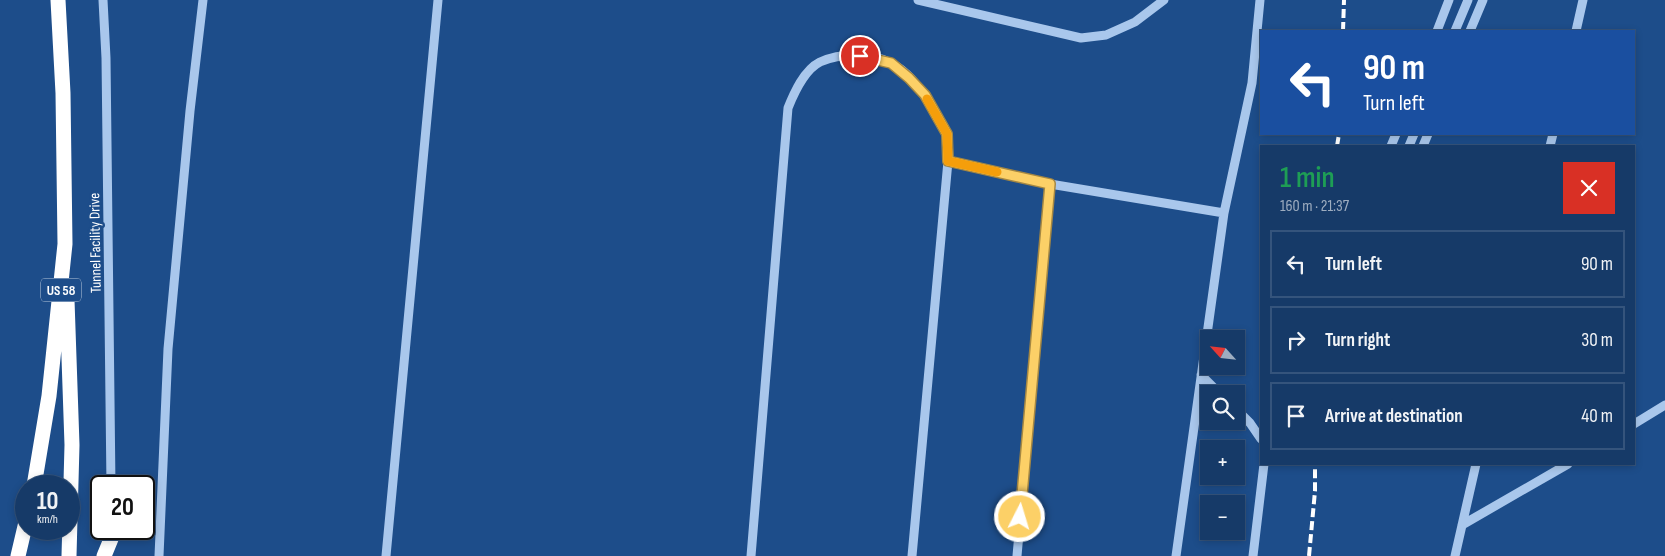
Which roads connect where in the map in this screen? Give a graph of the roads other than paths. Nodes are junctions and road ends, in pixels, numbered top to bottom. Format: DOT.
graph roads {
  1 [pos="58,0"];
  2 [pos="103,0"];
  3 [pos="203,0"];
  4 [pos="438,0"];
  5 [pos="918,0"];
  6 [pos="1164,0"];
  7 [pos="1260,0"];
  8 [pos="1449,0"];
  9 [pos="1468,0"];
  10 [pos="1483,0"];
  11 [pos="1583,0"];
  12 [pos="1436,30"];
  13 [pos="1455,30"];
  14 [pos="1470,30"];
  15 [pos="1576,30"];
  16 [pos="948,161"];
  17 [pos="1050,184"];
  18 [pos="1224,213"];
  19 [pos="65,244"];
  20 [pos="1202,376"];
  21 [pos="1211,385"];
  22 [pos="1665,405"];
  23 [pos="1245,418"];
  24 [pos="1635,423"];
  25 [pos="1260,438"];
  26 [pos="1264,465"];
  27 [pos="1476,465"];
  28 [pos="1566,465"];
  29 [pos="36,475"];
  30 [pos="111,475"];
  31 [pos="1462,525"];
  32 [pos="22,540"];
  33 [pos="109,540"];
  34 [pos="111,540"];
  35 [pos="18,556"];
  36 [pos="68,556"];
  37 [pos="104,556"];
  38 [pos="112,556"];
  39 [pos="159,556"];
  40 [pos="386,556"];
  41 [pos="751,556"];
  42 [pos="912,556"];
  43 [pos="1017,556"];
  44 [pos="1176,556"];
  45 [pos="1253,556"];
  46 [pos="1455,556"];
  1 -- 19 [label="highway, US 58"];
  2 -- 30 [label="street, Tunnel Facility Drive"];
  3 -- 39 [label="street"];
  4 -- 40 [label="street"];
  5 -- 6 [label="street"];
  7 -- 18 [label="street"];
  8 -- 12 [label="street"];
  9 -- 13 [label="street"];
  10 -- 14 [label="street"];
  11 -- 15 [label="street"];
  16 -- 17 [label="street"];
  16 -- 41 [label="street"];
  16 -- 42 [label="street"];
  17 -- 18 [label="street"];
  17 -- 43 [label="street"];
  18 -- 20 [label="street"];
  19 -- 29 [label="highway, US 58"];
  19 -- 36 [label="highway"];
  20 -- 21 [label="street"];
  20 -- 44 [label="street"];
  22 -- 24 [label="street"];
  23 -- 25 [label="street"];
  26 -- 45 [label="street"];
  27 -- 31 [label="street"];
  28 -- 31 [label="street"];
  31 -- 46 [label="street"];
  32 -- 35 [label="highway"];
  33 -- 37 [label="highway"];
  34 -- 38 [label="street"];
}
